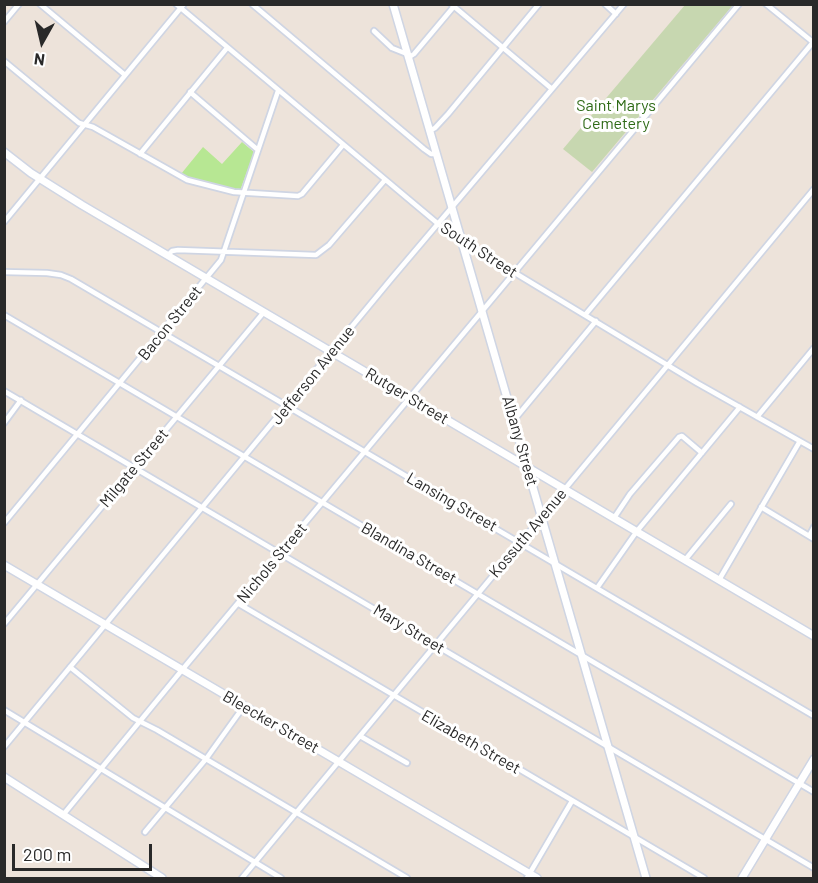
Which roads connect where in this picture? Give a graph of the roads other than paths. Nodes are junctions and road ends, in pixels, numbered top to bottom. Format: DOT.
graph roads {
  1 [pos="19,4"];
  2 [pos="40,4"];
  3 [pos="252,4"];
  4 [pos="393,4"];
  5 [pos="539,4"];
  6 [pos="605,4"];
  7 [pos="624,4"];
  8 [pos="739,4"];
  9 [pos="766,4"];
  10 [pos="454,5"];
  11 [pos="180,6"];
  12 [pos="616,14"];
  13 [pos="4,22"];
  14 [pos="374,31"];
  15 [pos="813,42"];
  16 [pos="227,48"];
  17 [pos="503,48"];
  18 [pos="408,56"];
  19 [pos="4,61"];
  20 [pos="125,75"];
  21 [pos="552,89"];
  22 [pos="278,91"];
  23 [pos="190,93"];
  24 [pos="85,125"];
  25 [pos="429,131"];
  26 [pos="343,145"];
  27 [pos="258,150"];
  28 [pos="4,152"];
  29 [pos="140,154"];
  30 [pos="436,154"];
  31 [pos="40,179"];
  32 [pos="385,180"];
  33 [pos="813,189"];
  34 [pos="244,193"];
  35 [pos="453,208"];
  36 [pos="4,222"];
  37 [pos="439,224"];
  38 [pos="463,243"];
  39 [pos="225,252"];
  40 [pos="168,255"];
  41 [pos="4,272"];
  42 [pos="514,274"];
  43 [pos="206,278"];
  44 [pos="264,312"];
  45 [pos="482,312"];
  46 [pos="4,315"];
  47 [pos="585,315"];
  48 [pos="596,321"];
  49 [pos="162,332"];
  50 [pos="813,348"];
  51 [pos="333,352"];
  52 [pos="668,364"];
  53 [pos="220,366"];
  54 [pos="120,383"];
  55 [pos="4,391"];
  56 [pos="410,398"];
  57 [pos="21,400"];
  58 [pos="288,406"];
  59 [pos="740,407"];
  60 [pos="177,416"];
  61 [pos="757,417"];
  62 [pos="514,420"];
  63 [pos="4,423"];
  64 [pos="78,434"];
  65 [pos="800,441"];
  66 [pos="813,449"];
  67 [pos="365,451"];
  68 [pos="702,453"];
  69 [pos="246,456"];
  70 [pos="135,467"];
  71 [pos="527,467"];
  72 [pos="565,489"];
  73 [pos="323,502"];
  74 [pos="731,504"];
  75 [pos="761,507"];
  76 [pos="203,508"];
  77 [pos="541,518"];
  78 [pos="614,518"];
  79 [pos="4,523"];
  80 [pos="813,527"];
  81 [pos="637,531"];
  82 [pos="811,537"];
  83 [pos="521,543"];
  84 [pos="281,553"];
  85 [pos="685,560"];
  86 [pos="554,562"];
  87 [pos="4,566"];
  88 [pos="719,580"];
  89 [pos="37,584"];
  90 [pos="597,588"];
  91 [pos="478,593"];
  92 [pos="239,604"];
  93 [pos="4,624"];
  94 [pos="105,625"];
  95 [pos="813,636"];
  96 [pos="436,644"];
  97 [pos="581,655"];
  98 [pos="70,667"];
  99 [pos="182,670"];
  100 [pos="394,696"];
  101 [pos="244,706"];
  102 [pos="4,710"];
  103 [pos="813,716"];
  104 [pos="25,722"];
  105 [pos="140,723"];
  106 [pos="360,736"];
  107 [pos="4,747"];
  108 [pos="608,747"];
  109 [pos="206,759"];
  110 [pos="813,759"];
  111 [pos="338,762"];
  112 [pos="407,763"];
  113 [pos="102,770"];
  114 [pos="4,777"];
  115 [pos="799,783"];
  116 [pos="813,792"];
  117 [pos="572,801"];
  118 [pos="165,809"];
  119 [pos="296,813"];
  120 [pos="63,815"];
  121 [pos="145,832"];
  122 [pos="634,837"];
  123 [pos="765,839"];
  124 [pos="255,863"];
  125 [pos="813,868"];
  126 [pos="528,876"];
  127 [pos="162,879"];
  128 [pos="242,879"];
  129 [pos="281,879"];
  130 [pos="407,879"];
  131 [pos="537,879"];
  132 [pos="646,879"];
  133 [pos="704,879"];
  134 [pos="742,879"];
  1 -- 13 [label="street"];
  2 -- 20 [label="street"];
  3 -- 30 [label="street"];
  4 -- 18 [label="street, Albany Street"];
  5 -- 17 [label="street"];
  6 -- 12 [label="street"];
  7 -- 12 [label="street, Jefferson Avenue"];
  8 -- 42 [label="street, Nichols Street"];
  9 -- 15 [label="street"];
  10 -- 17 [label="street"];
  10 -- 18 [label="street"];
  11 -- 16 [label="street, South Street"];
  11 -- 20 [label="street"];
  12 -- 21 [label="street, Jefferson Avenue"];
  14 -- 18 [label="street"];
  15 -- 47 [label="street"];
  16 -- 22 [label="street, South Street"];
  16 -- 23 [label="street"];
  17 -- 21 [label="street"];
  17 -- 25 [label="street"];
  18 -- 25 [label="street, Albany Street"];
  19 -- 24 [label="street"];
  20 -- 24 [label="street"];
  21 -- 35 [label="street, Jefferson Avenue"];
  22 -- 26 [label="street, South Street"];
  22 -- 27 [label="street, Bacon Street"];
  23 -- 27 [label="street"];
  23 -- 29 [label="street"];
  24 -- 29 [label="street"];
  24 -- 31 [label="street"];
  25 -- 30 [label="street, Albany Street"];
  26 -- 32 [label="street, South Street"];
  26 -- 34 [label="street"];
  27 -- 34 [label="street, Bacon Street"];
  28 -- 31 [label="street, Rutger Street"];
  29 -- 34 [label="street"];
  30 -- 35 [label="street, Albany Street"];
  31 -- 36 [label="street"];
  31 -- 40 [label="street, Rutger Street"];
  32 -- 37 [label="street, South Street"];
  32 -- 39 [label="street"];
  33 -- 52 [label="street, Kossuth Avenue"];
  34 -- 39 [label="street, Bacon Street"];
  35 -- 37 [label="street, Jefferson Avenue"];
  35 -- 38 [label="street, Albany Street"];
  37 -- 38 [label="street, South Street"];
  37 -- 51 [label="street, Jefferson Avenue"];
  38 -- 42 [label="street, South Street"];
  38 -- 45 [label="street, Albany Street"];
  39 -- 40 [label="street"];
  39 -- 43 [label="street, Bacon Street"];
  40 -- 43 [label="street, Rutger Street"];
  41 -- 49 [label="street, Lansing Street"];
  42 -- 45 [label="street, Nichols Street"];
  42 -- 47 [label="street, South Street"];
  43 -- 44 [label="street, Rutger Street"];
  43 -- 49 [label="street, Bacon Street"];
  44 -- 51 [label="street, Rutger Street"];
  44 -- 53 [label="street, Milgate Street"];
  45 -- 56 [label="street, Nichols Street"];
  45 -- 62 [label="street, Albany Street"];
  46 -- 54 [label="street, Blandina Street"];
  47 -- 48 [label="street, South Street"];
  48 -- 52 [label="street, South Street"];
  48 -- 62 [label="street"];
  49 -- 53 [label="street, Lansing Street"];
  49 -- 54 [label="street, Bacon Street"];
  50 -- 61 [label="street"];
  51 -- 56 [label="street, Rutger Street"];
  51 -- 58 [label="street, Jefferson Avenue"];
  52 -- 59 [label="street, South Street"];
  52 -- 72 [label="street, Kossuth Avenue"];
  53 -- 58 [label="street, Lansing Street"];
  53 -- 60 [label="street, Milgate Street"];
  54 -- 60 [label="street, Blandina Street"];
  54 -- 64 [label="street, Bacon Street"];
  55 -- 57 [label="street, Mary Street"];
  56 -- 67 [label="street, Nichols Street"];
  56 -- 71 [label="street, Rutger Street"];
  57 -- 63 [label="street"];
  57 -- 64 [label="street, Mary Street"];
  58 -- 67 [label="street, Lansing Street"];
  58 -- 69 [label="street, Jefferson Avenue"];
  59 -- 61 [label="street, South Street"];
  59 -- 68 [label="street"];
  60 -- 69 [label="street, Blandina Street"];
  60 -- 70 [label="street, Milgate Street"];
  61 -- 65 [label="street, South Street"];
  62 -- 71 [label="street, Albany Street"];
  64 -- 70 [label="street, Mary Street"];
  64 -- 79 [label="street, Bacon Street"];
  65 -- 66 [label="street, South Street"];
  65 -- 75 [label="street"];
  67 -- 73 [label="street, Nichols Street"];
  67 -- 83 [label="street, Lansing Street"];
  68 -- 78 [label="street"];
  68 -- 81 [label="street"];
  69 -- 73 [label="street, Blandina Street"];
  69 -- 76 [label="street, Jefferson Avenue"];
  70 -- 76 [label="street, Mary Street"];
  70 -- 89 [label="street, Milgate Street"];
  71 -- 72 [label="street, Rutger Street"];
  71 -- 77 [label="street, Albany Street"];
  72 -- 77 [label="street, Kossuth Avenue"];
  72 -- 78 [label="street, Rutger Street"];
  73 -- 84 [label="street, Nichols Street"];
  73 -- 91 [label="street, Blandina Street"];
  74 -- 85 [label="street"];
  75 -- 82 [label="street"];
  75 -- 88 [label="street"];
  76 -- 84 [label="street, Mary Street"];
  76 -- 94 [label="street, Jefferson Avenue"];
  77 -- 83 [label="street, Kossuth Avenue"];
  77 -- 86 [label="street, Albany Street"];
  78 -- 81 [label="street, Rutger Street"];
  80 -- 82 [label="street"];
  81 -- 85 [label="street, Rutger Street"];
  81 -- 90 [label="street"];
  83 -- 86 [label="street, Lansing Street"];
  83 -- 91 [label="street, Kossuth Avenue"];
  84 -- 92 [label="street, Nichols Street"];
  84 -- 96 [label="street, Mary Street"];
  85 -- 88 [label="street, Rutger Street"];
  86 -- 90 [label="street, Lansing Street"];
  86 -- 97 [label="street, Albany Street"];
  87 -- 89 [label="street, Bleecker Street"];
  88 -- 95 [label="street, Rutger Street"];
  89 -- 93 [label="street, Milgate Street"];
  89 -- 94 [label="street, Bleecker Street"];
  90 -- 103 [label="street, Lansing Street"];
  91 -- 96 [label="street, Kossuth Avenue"];
  91 -- 97 [label="street, Blandina Street"];
  92 -- 99 [label="street, Nichols Street"];
  92 -- 100 [label="street, Elizabeth Street"];
  94 -- 98 [label="street, Jefferson Avenue"];
  94 -- 99 [label="street, Bleecker Street"];
  96 -- 100 [label="street, Kossuth Avenue"];
  96 -- 108 [label="street, Mary Street"];
  97 -- 108 [label="street, Albany Street"];
  97 -- 115 [label="street, Blandina Street"];
  98 -- 104 [label="street, Jefferson Avenue"];
  98 -- 105 [label="street"];
  99 -- 101 [label="street, Bleecker Street"];
  99 -- 105 [label="street, Nichols Street"];
  100 -- 106 [label="street, Kossuth Avenue"];
  100 -- 117 [label="street, Elizabeth Street"];
  101 -- 109 [label="street"];
  101 -- 111 [label="street, Bleecker Street"];
  102 -- 104 [label="street"];
  104 -- 107 [label="street, Jefferson Avenue"];
  104 -- 113 [label="street"];
  105 -- 109 [label="street"];
  105 -- 113 [label="street, Nichols Street"];
  106 -- 111 [label="street, Kossuth Avenue"];
  106 -- 112 [label="street"];
  108 -- 122 [label="street, Albany Street"];
  108 -- 123 [label="street, Mary Street"];
  109 -- 118 [label="street"];
  109 -- 119 [label="street"];
  110 -- 115 [label="street"];
  111 -- 119 [label="street, Kossuth Avenue"];
  111 -- 126 [label="street, Bleecker Street"];
  113 -- 118 [label="street"];
  113 -- 120 [label="street, Nichols Street"];
  114 -- 120 [label="street"];
  115 -- 116 [label="street, Blandina Street"];
  115 -- 123 [label="street"];
  117 -- 122 [label="street, Elizabeth Street"];
  117 -- 126 [label="street"];
  118 -- 121 [label="street"];
  118 -- 124 [label="street"];
  119 -- 124 [label="street, Kossuth Avenue"];
  119 -- 130 [label="street"];
  120 -- 127 [label="street"];
  122 -- 132 [label="street, Albany Street"];
  122 -- 133 [label="street, Elizabeth Street"];
  123 -- 125 [label="street, Mary Street"];
  123 -- 134 [label="street"];
  124 -- 128 [label="street, Kossuth Avenue"];
  124 -- 129 [label="street"];
  126 -- 131 [label="street, Bleecker Street"];
}
